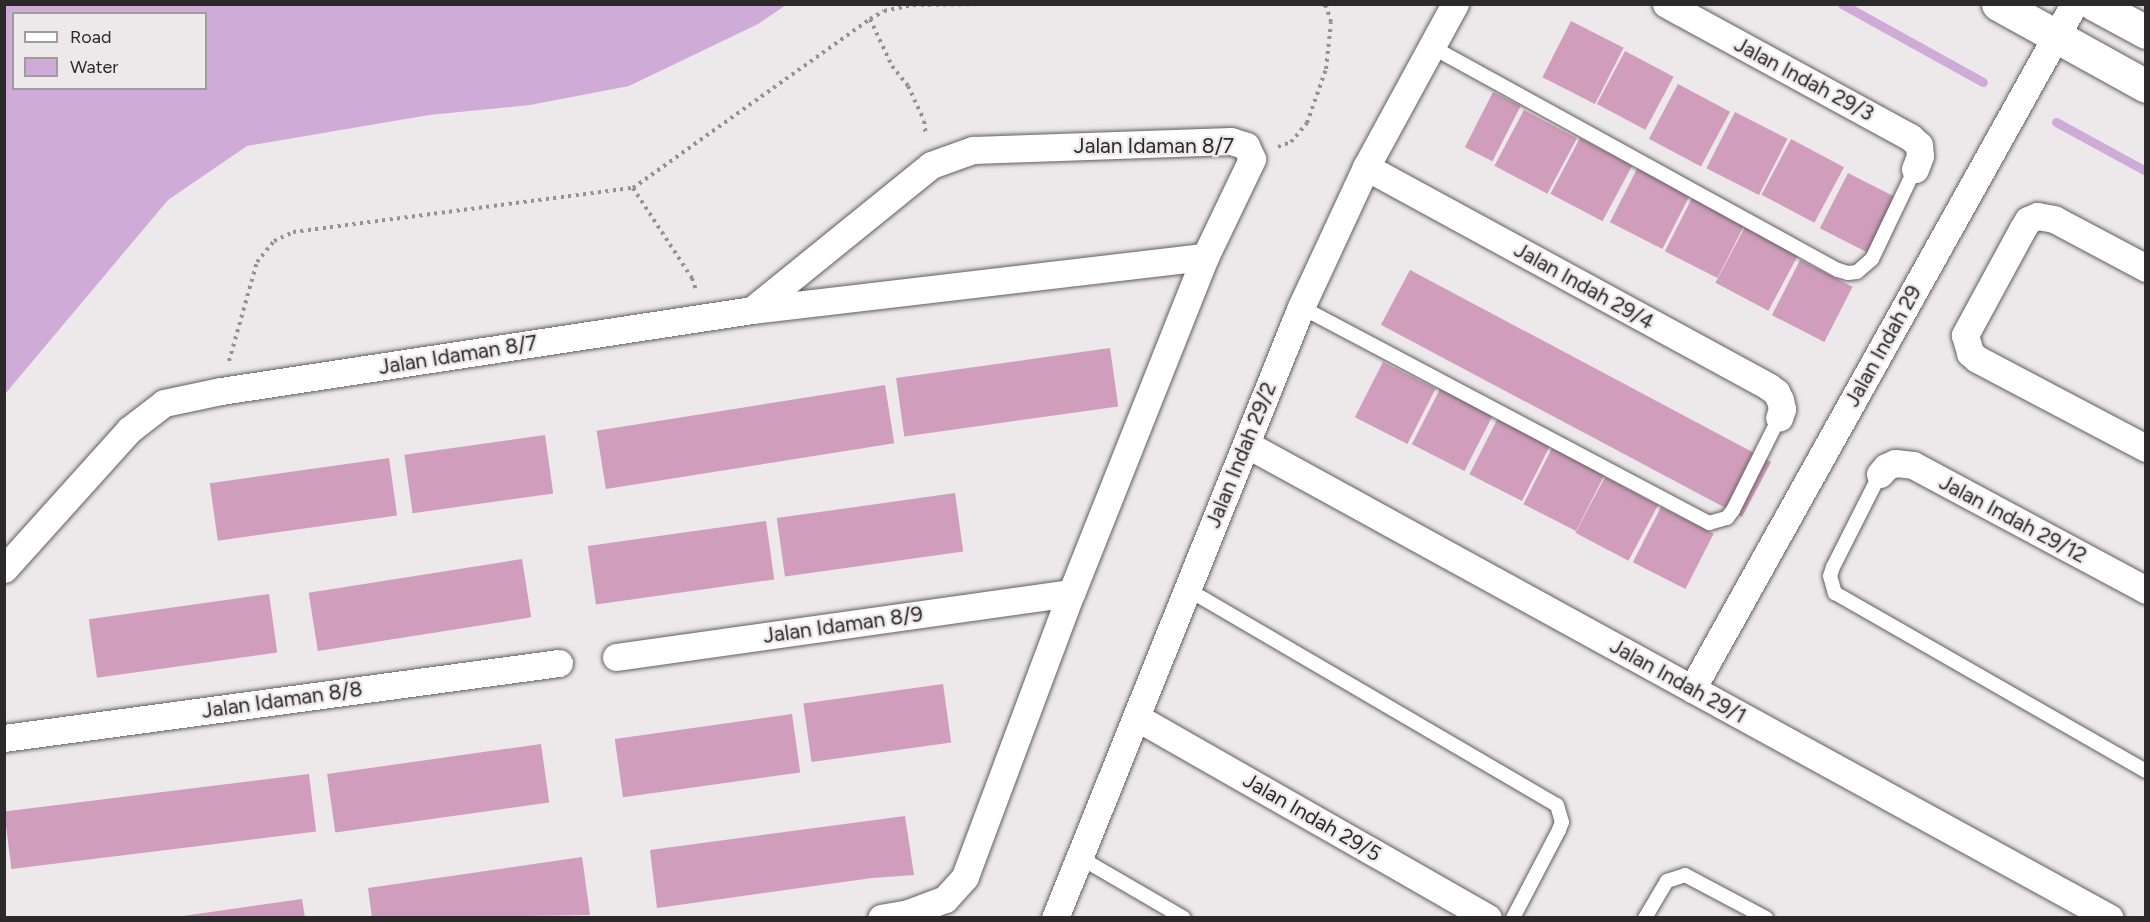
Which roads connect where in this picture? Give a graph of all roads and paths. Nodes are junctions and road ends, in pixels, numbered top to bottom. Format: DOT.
graph roads {
  1 [pos="985,4"];
  2 [pos="1322,4"];
  3 [pos="1455,4"];
  4 [pos="1666,4"];
  5 [pos="1998,4"];
  6 [pos="2074,4"];
  7 [pos="2094,4"];
  8 [pos="870,19"];
  9 [pos="2145,32"];
  10 [pos="2056,37"];
  11 [pos="1432,47"];
  12 [pos="2145,86"];
  13 [pos="1252,159"];
  14 [pos="932,165"];
  15 [pos="1366,167"];
  16 [pos="1915,170"];
  17 [pos="633,188"];
  18 [pos="1205,257"];
  19 [pos="2145,268"];
  20 [pos="1301,307"];
  21 [pos="752,310"];
  22 [pos="705,317"];
  23 [pos="221,391"];
  24 [pos="1779,418"];
  25 [pos="1246,444"];
  26 [pos="2145,448"];
  27 [pos="1880,474"];
  28 [pos="4,569"];
  29 [pos="1187,590"];
  30 [pos="2145,590"];
  31 [pos="1071,593"];
  32 [pos="616,657"];
  33 [pos="560,663"];
  34 [pos="1692,688"];
  35 [pos="1136,717"];
  36 [pos="4,738"];
  37 [pos="2145,771"];
  38 [pos="1079,857"];
  39 [pos="881,918"];
  40 [pos="1054,918"];
  41 [pos="1184,918"];
  42 [pos="1488,918"];
  43 [pos="1513,918"];
  44 [pos="1645,918"];
  45 [pos="1766,918"];
  46 [pos="2110,918"];
  1 -- 8 [label="path"];
  2 -- 13 [label="path"];
  3 -- 11 [label="street, Jalan Indah 29/2"];
  4 -- 16 [label="street, Jalan Indah 29/3"];
  5 -- 10 [label="main road"];
  6 -- 10 [label="street, Jalan Indah 29"];
  7 -- 9 [label="main road"];
  8 -- 14 [label="path"];
  8 -- 17 [label="path"];
  10 -- 12 [label="main road"];
  10 -- 34 [label="street, Jalan Indah 29"];
  11 -- 15 [label="street, Jalan Indah 29/2"];
  11 -- 16 [label="lane"];
  13 -- 14 [label="street, Jalan Idaman 8/7"];
  13 -- 18 [label="street, Jalan Idaman 8/7"];
  14 -- 21 [label="street, Jalan Idaman 8/7"];
  15 -- 20 [label="street, Jalan Indah 29/2"];
  15 -- 24 [label="street, Jalan Indah 29/4"];
  17 -- 22 [label="path"];
  17 -- 23 [label="path"];
  18 -- 21 [label="street, Jalan Idaman 8/7"];
  18 -- 31 [label="street"];
  19 -- 26 [label="street"];
  20 -- 24 [label="lane"];
  20 -- 25 [label="street, Jalan Indah 29/2"];
  21 -- 22 [label="street, Jalan Idaman 8/7"];
  22 -- 23 [label="street, Jalan Idaman 8/7"];
  23 -- 28 [label="street, Jalan Idaman 8/7"];
  25 -- 29 [label="street, Jalan Indah 29/2"];
  25 -- 34 [label="street, Jalan Indah 29/1"];
  27 -- 30 [label="street, Jalan Indah 29/12"];
  27 -- 37 [label="lane"];
  29 -- 35 [label="street, Jalan Indah 29/2"];
  29 -- 43 [label="lane"];
  31 -- 32 [label="street, Jalan Idaman 8/9"];
  31 -- 39 [label="street"];
  33 -- 36 [label="street, Jalan Idaman 8/8"];
  34 -- 46 [label="street, Jalan Indah 29/1"];
  35 -- 38 [label="street, Jalan Indah 29/2"];
  35 -- 42 [label="street, Jalan Indah 29/5"];
  38 -- 40 [label="street, Jalan Indah 29/2"];
  38 -- 41 [label="lane"];
  44 -- 45 [label="lane"];
}
